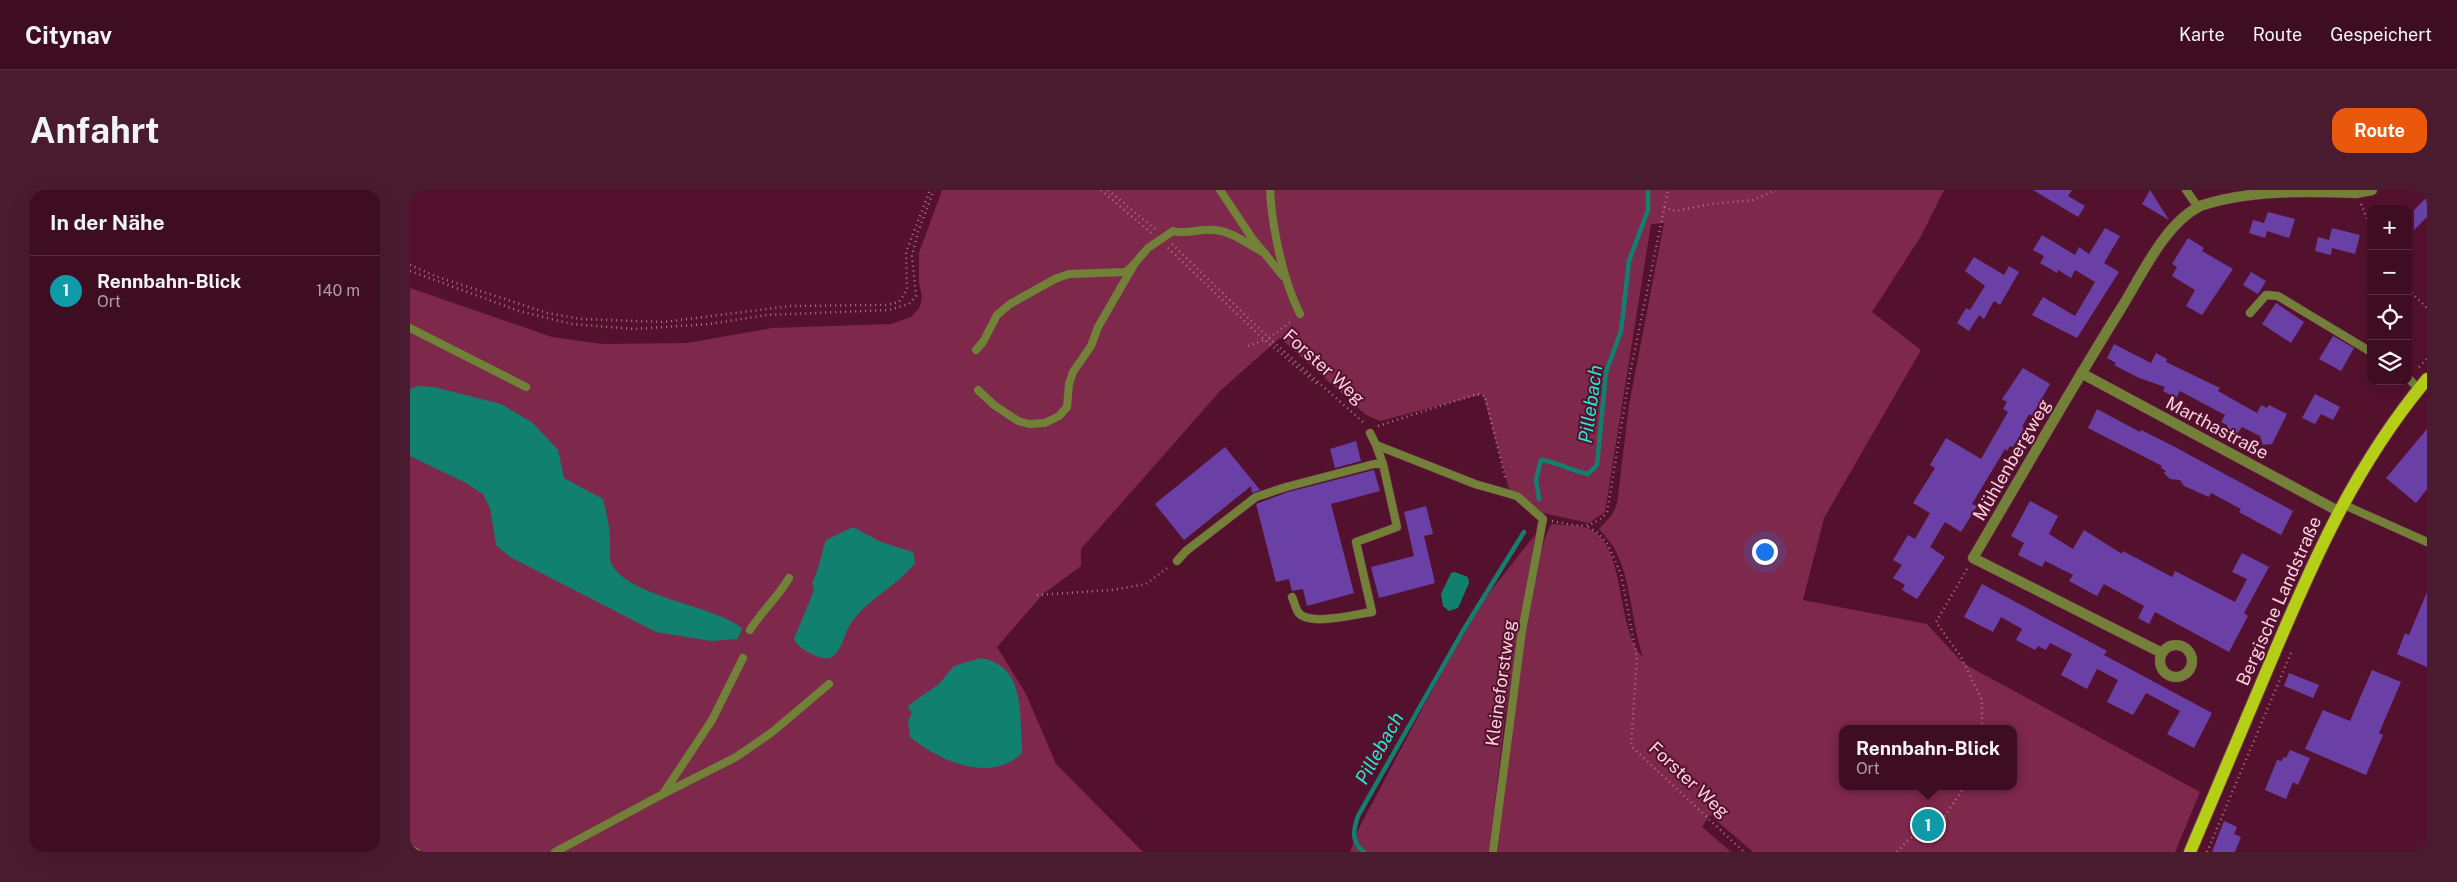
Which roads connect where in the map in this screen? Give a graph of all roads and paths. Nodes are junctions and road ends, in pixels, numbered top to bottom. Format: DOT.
graph roads {
  1 [pos="930,190"];
  2 [pos="934,190"];
  3 [pos="1101,190"];
  4 [pos="1108,190"];
  5 [pos="1220,190"];
  6 [pos="1270,190"];
  7 [pos="1668,190"];
  8 [pos="1776,190"];
  9 [pos="2186,190"];
  10 [pos="2372,190"];
  11 [pos="2356,193"];
  12 [pos="2198,207"];
  13 [pos="1664,208"];
  14 [pos="2367,219"];
  15 [pos="1162,238"];
  16 [pos="1265,253"];
  17 [pos="1135,263"];
  18 [pos="410,265"];
  19 [pos="410,271"];
  20 [pos="1288,281"];
  21 [pos="2412,293"];
  22 [pos="2427,308"];
  23 [pos="2250,313"];
  24 [pos="1300,314"];
  25 [pos="410,328"];
  26 [pos="1270,338"];
  27 [pos="1264,340"];
  28 [pos="1248,346"];
  29 [pos="976,350"];
  30 [pos="2367,350"];
  31 [pos="2081,373"];
  32 [pos="2423,384"];
  33 [pos="526,387"];
  34 [pos="978,390"];
  35 [pos="1329,393"];
  36 [pos="1370,430"];
  37 [pos="1376,445"];
  38 [pos="1383,464"];
  39 [pos="1508,493"];
  40 [pos="2340,508"];
  41 [pos="1543,519"];
  42 [pos="1588,527"];
  43 [pos="2427,542"];
  44 [pos="1177,561"];
  45 [pos="1968,567"];
  46 [pos="789,578"];
  47 [pos="1038,595"];
  48 [pos="1292,596"];
  49 [pos="750,630"];
  50 [pos="2292,650"];
  51 [pos="2162,654"];
  52 [pos="743,658"];
  53 [pos="829,684"];
  54 [pos="1982,725"];
  55 [pos="1962,790"];
  56 [pos="663,794"];
  57 [pos="410,849"];
  58 [pos="416,852"];
  59 [pos="555,852"];
  60 [pos="1494,852"];
  61 [pos="1744,852"];
  62 [pos="1897,852"];
  63 [pos="2190,852"];
  64 [pos="2207,852"];
  1 -- 18 [label="path"];
  2 -- 19 [label="path"];
  3 -- 15 [label="path"];
  4 -- 15 [label="path, Forster Weg"];
  5 -- 16 [label="lane"];
  6 -- 20 [label="lane"];
  7 -- 13 [label="path"];
  8 -- 13 [label="path"];
  9 -- 12 [label="lane"];
  10 -- 11 [label="street, Mühlenbergweg"];
  11 -- 12 [label="street, Mühlenbergweg"];
  11 -- 14 [label="path"];
  12 -- 31 [label="street, Mühlenbergweg"];
  13 -- 42 [label="path"];
  15 -- 16 [label="lane"];
  15 -- 17 [label="lane"];
  15 -- 26 [label="path, Forster Weg"];
  15 -- 27 [label="path"];
  16 -- 20 [label="lane"];
  17 -- 29 [label="lane"];
  17 -- 34 [label="lane"];
  20 -- 24 [label="lane"];
  21 -- 22 [label="path"];
  23 -- 30 [label="lane"];
  24 -- 26 [label="path"];
  25 -- 33 [label="lane"];
  26 -- 27 [label="path"];
  26 -- 35 [label="path, Forster Weg"];
  27 -- 28 [label="path"];
  27 -- 35 [label="path"];
  31 -- 40 [label="street, Marthastraße"];
  31 -- 51 [label="street, Mühlenbergweg"];
  32 -- 40 [label="main road, Bergische Landstraße"];
  35 -- 36 [label="path, Forster Weg"];
  36 -- 37 [label="lane"];
  36 -- 39 [label="path"];
  37 -- 38 [label="lane"];
  37 -- 39 [label="lane"];
  38 -- 44 [label="lane"];
  38 -- 48 [label="lane"];
  39 -- 41 [label="lane"];
  40 -- 43 [label="lane"];
  40 -- 63 [label="main road, Bergische Landstraße"];
  41 -- 42 [label="path"];
  41 -- 60 [label="lane, Kleineforstweg"];
  42 -- 61 [label="path, Forster Weg"];
  44 -- 47 [label="path"];
  45 -- 54 [label="path"];
  46 -- 49 [label="lane"];
  50 -- 64 [label="path, Bergische Landstraße"];
  52 -- 56 [label="lane"];
  53 -- 56 [label="lane"];
  55 -- 62 [label="path"];
  56 -- 59 [label="lane"];
  57 -- 58 [label="lane"];
}
